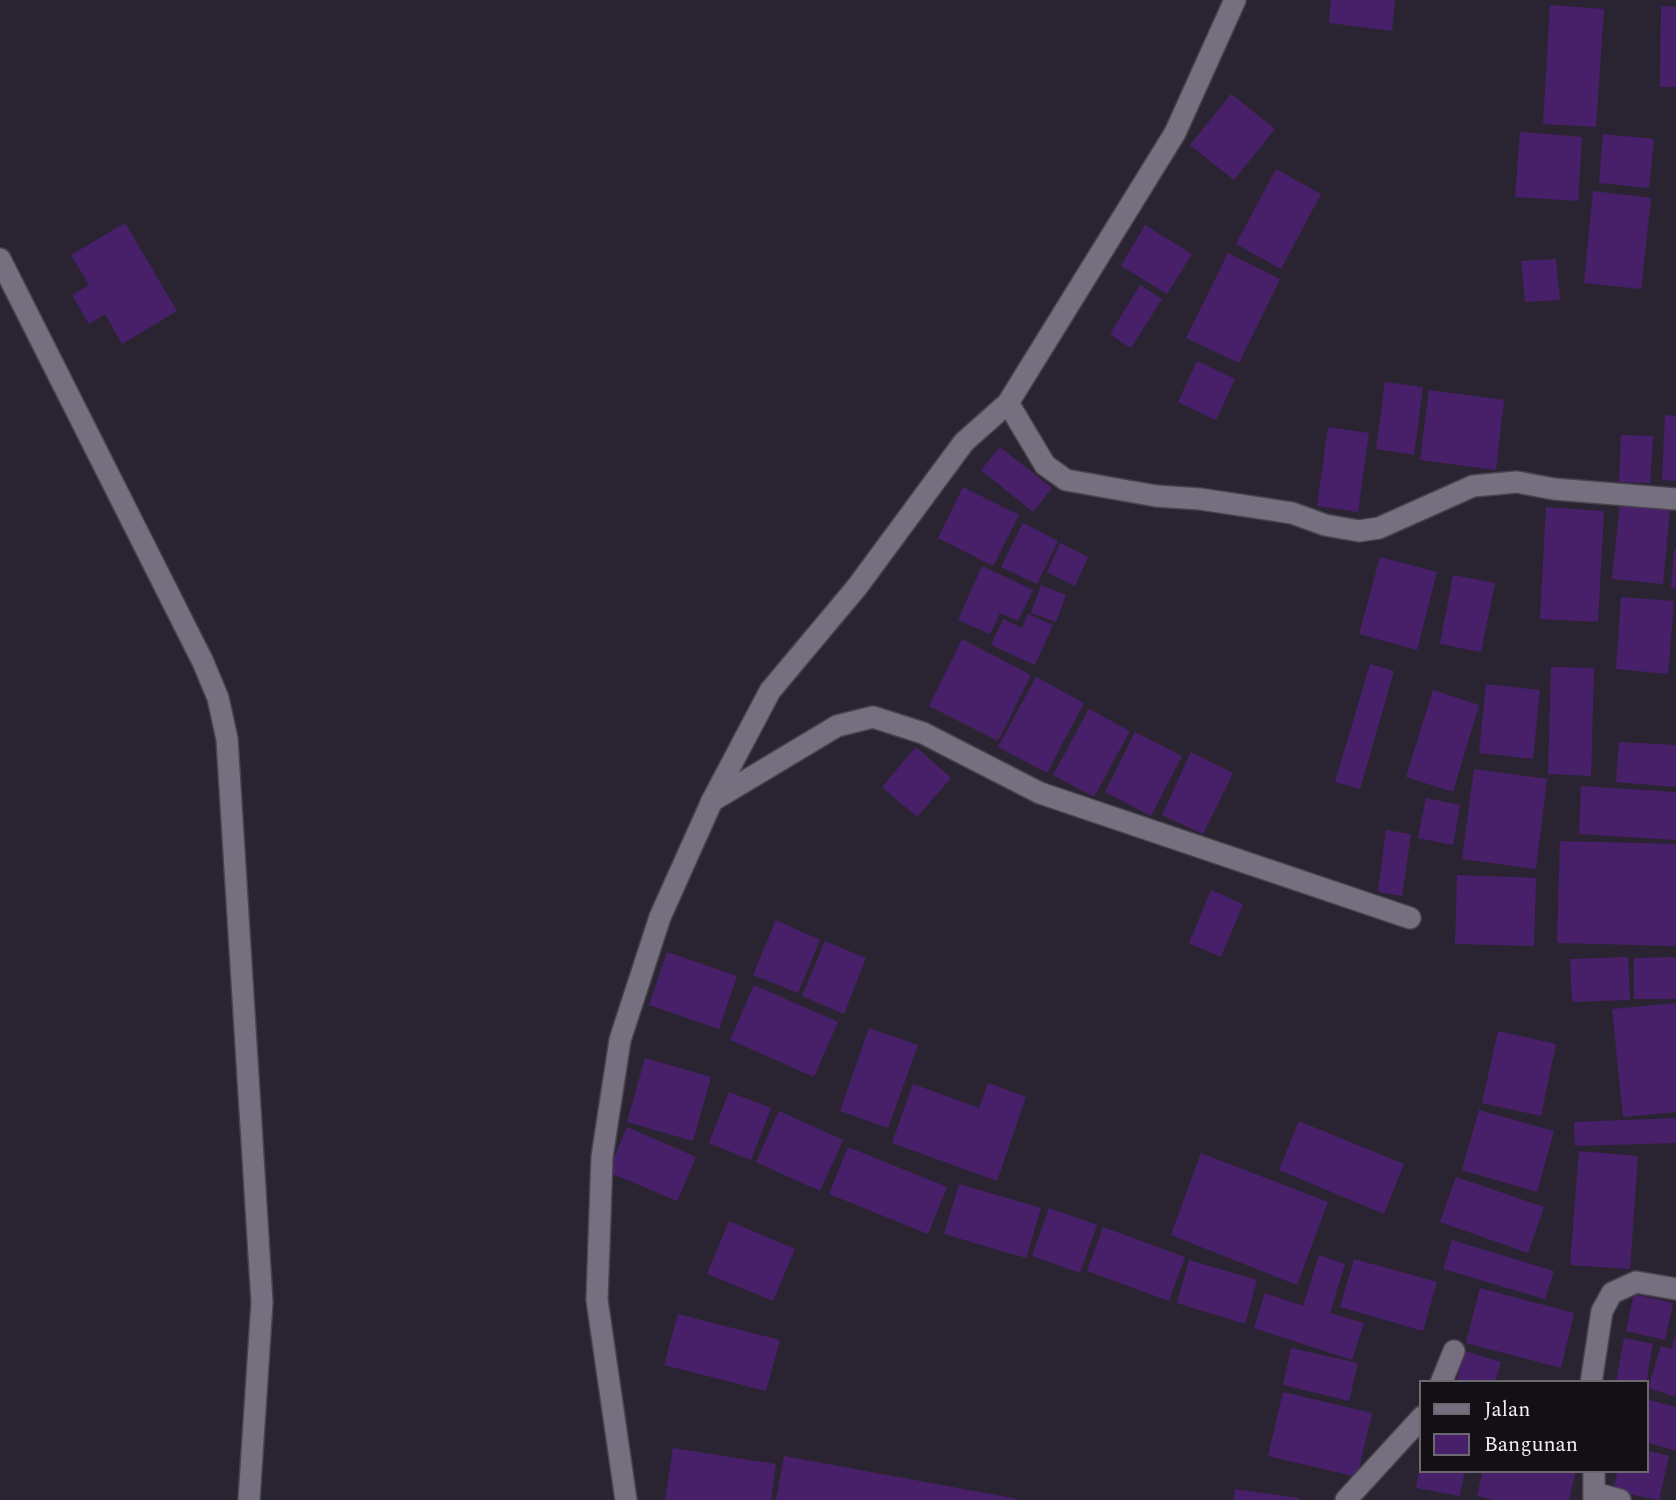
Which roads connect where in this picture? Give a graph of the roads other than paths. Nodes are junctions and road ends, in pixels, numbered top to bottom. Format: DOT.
graph roads {
  1 [pos="1235,0"];
  2 [pos="0,259"];
  3 [pos="1008,403"];
  4 [pos="1676,499"];
  5 [pos="712,801"];
  6 [pos="1410,918"];
  7 [pos="1676,1289"];
  8 [pos="1454,1350"];
  9 [pos="1442,1381"];
  10 [pos="1591,1381"];
  11 [pos="1420,1419"];
  12 [pos="1594,1472"];
  13 [pos="1594,1496"];
  14 [pos="249,1500"];
  15 [pos="626,1500"];
  16 [pos="1346,1500"];
  17 [pos="1620,1500"];
  1 -- 3 [label="street"];
  2 -- 14 [label="street"];
  3 -- 4 [label="street"];
  3 -- 5 [label="street"];
  5 -- 6 [label="street"];
  5 -- 15 [label="street"];
  7 -- 10 [label="street"];
  8 -- 9 [label="street"];
  11 -- 16 [label="street"];
  12 -- 13 [label="street"];
  13 -- 17 [label="street"];
}
